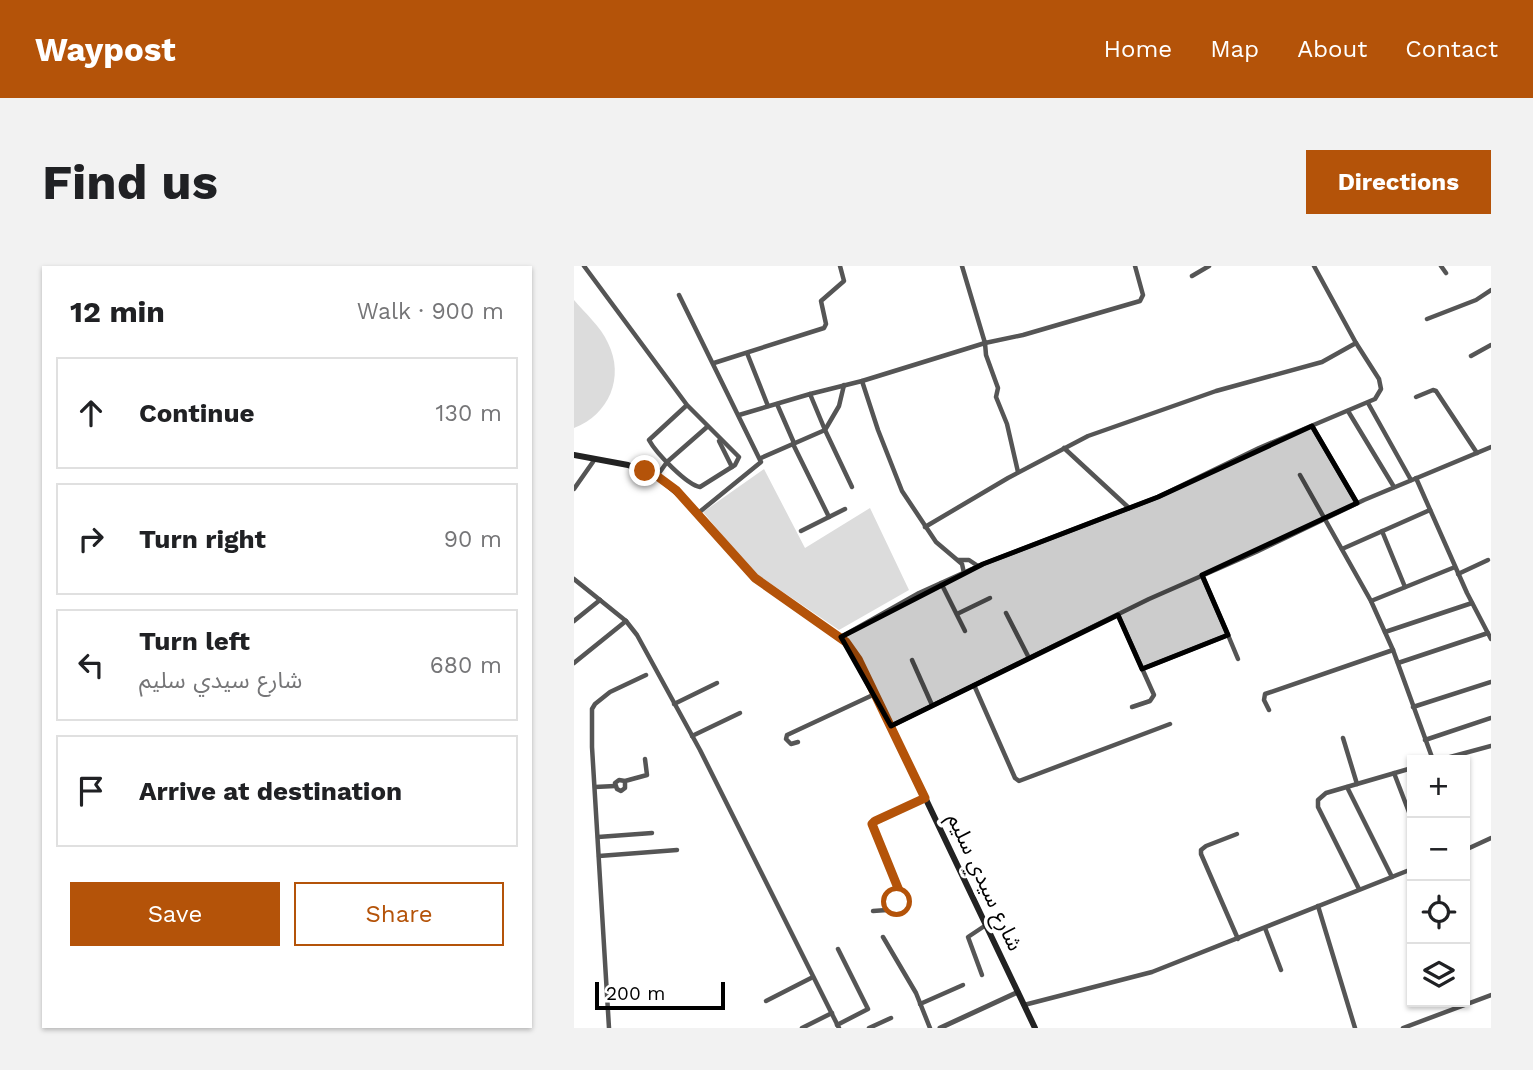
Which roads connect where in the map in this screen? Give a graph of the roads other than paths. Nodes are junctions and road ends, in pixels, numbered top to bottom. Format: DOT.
graph roads {
  1 [pos="584,266"];
  2 [pos="840,266"];
  3 [pos="962,266"];
  4 [pos="1135,266"];
  5 [pos="1209,266"];
  6 [pos="1314,266"];
  7 [pos="1441,266"];
  8 [pos="1446,273"];
  9 [pos="1192,276"];
  10 [pos="1491,290"];
  11 [pos="679,295"];
  12 [pos="1427,319"];
  13 [pos="985,343"];
  14 [pos="1356,343"];
  15 [pos="1491,345"];
  16 [pos="747,353"];
  17 [pos="1471,356"];
  18 [pos="714,363"];
  19 [pos="862,380"];
  20 [pos="844,385"];
  21 [pos="810,394"];
  22 [pos="1416,397"];
  23 [pos="1368,403"];
  24 [pos="777,404"];
  25 [pos="687,405"];
  26 [pos="768,406"];
  27 [pos="1348,411"];
  28 [pos="739,415"];
  29 [pos="1312,426"];
  30 [pos="707,427"];
  31 [pos="825,430"];
  32 [pos="717,437"];
  33 [pos="793,443"];
  34 [pos="1491,447"];
  35 [pos="1064,448"];
  36 [pos="1477,453"];
  37 [pos="574,455"];
  38 [pos="595,458"];
  39 [pos="761,458"];
  40 [pos="667,462"];
  41 [pos="732,467"];
  42 [pos="1018,472"];
  43 [pos="1300,475"];
  44 [pos="657,476"];
  45 [pos="1413,479"];
  46 [pos="852,487"];
  47 [pos="1394,487"];
  48 [pos="574,489"];
  49 [pos="1357,503"];
  50 [pos="1129,508"];
  51 [pos="845,509"];
  52 [pos="1430,510"];
  53 [pos="697,514"];
  54 [pos="829,517"];
  55 [pos="1325,519"];
  56 [pos="925,527"];
  57 [pos="801,531"];
  58 [pos="1382,531"];
  59 [pos="1342,549"];
  60 [pos="958,560"];
  61 [pos="1488,560"];
  62 [pos="978,566"];
  63 [pos="1455,567"];
  64 [pos="964,573"];
  65 [pos="1458,574"];
  66 [pos="1202,575"];
  67 [pos="574,579"];
  68 [pos="942,583"];
  69 [pos="1405,587"];
  70 [pos="990,598"];
  71 [pos="600,600"];
  72 [pos="1371,601"];
  73 [pos="1472,603"];
  74 [pos="1006,613"];
  75 [pos="957,614"];
  76 [pos="1118,615"];
  77 [pos="574,621"];
  78 [pos="626,621"];
  79 [pos="965,631"];
  80 [pos="1385,632"];
  81 [pos="1228,635"];
  82 [pos="1490,636"];
  83 [pos="841,637"];
  84 [pos="1393,650"];
  85 [pos="1029,658"];
  86 [pos="1238,659"];
  87 [pos="912,660"];
  88 [pos="574,663"];
  89 [pos="1398,663"];
  90 [pos="1142,669"];
  91 [pos="646,675"];
  92 [pos="1491,682"];
  93 [pos="717,683"];
  94 [pos="974,685"];
  95 [pos="875,694"];
  96 [pos="674,704"];
  97 [pos="933,705"];
  98 [pos="1413,706"];
  99 [pos="1132,707"];
  100 [pos="1269,710"];
  101 [pos="740,713"];
  102 [pos="1491,718"];
  103 [pos="1170,724"];
  104 [pos="891,726"];
  105 [pos="692,736"];
  106 [pos="1343,738"];
  107 [pos="1425,740"];
  108 [pos="798,743"];
  109 [pos="1491,746"];
  110 [pos="1431,755"];
  111 [pos="1458,755"];
  112 [pos="645,759"];
  113 [pos="1407,769"];
  114 [pos="1394,773"];
  115 [pos="625,780"];
  116 [pos="1357,784"];
  117 [pos="615,786"];
  118 [pos="1347,787"];
  119 [pos="594,788"];
  120 [pos="925,798"];
  121 [pos="1411,818"];
  122 [pos="652,833"];
  123 [pos="1237,834"];
  124 [pos="598,837"];
  125 [pos="1491,838"];
  126 [pos="1470,848"];
  127 [pos="677,850"];
  128 [pos="599,856"];
  129 [pos="1407,871"];
  130 [pos="1392,877"];
  131 [pos="1359,889"];
  132 [pos="1318,906"];
  133 [pos="873,911"];
  134 [pos="986,925"];
  135 [pos="1265,928"];
  136 [pos="883,937"];
  137 [pos="1238,939"];
  138 [pos="838,949"];
  139 [pos="1281,970"];
  140 [pos="982,975"];
  141 [pos="813,977"];
  142 [pos="962,985"];
  143 [pos="1018,992"];
  144 [pos="1491,995"];
  145 [pos="766,1001"];
  146 [pos="920,1004"];
  147 [pos="1024,1005"];
  148 [pos="831,1013"];
  149 [pos="891,1018"];
  150 [pos="838,1026"];
  151 [pos="609,1028"];
  152 [pos="802,1028"];
  153 [pos="869,1028"];
  154 [pos="930,1028"];
  155 [pos="940,1028"];
  156 [pos="1035,1028"];
  157 [pos="1355,1028"];
  158 [pos="1403,1028"];
  1 -- 25 [label="street"];
  2 -- 16 [label="street"];
  3 -- 13 [label="street"];
  4 -- 13 [label="street"];
  5 -- 9 [label="street"];
  6 -- 14 [label="street"];
  7 -- 8 [label="street"];
  10 -- 12 [label="street"];
  11 -- 18 [label="street"];
  13 -- 19 [label="street"];
  13 -- 42 [label="street"];
  14 -- 23 [label="street"];
  14 -- 35 [label="street"];
  15 -- 17 [label="street"];
  16 -- 18 [label="street"];
  16 -- 26 [label="street"];
  18 -- 28 [label="street"];
  19 -- 20 [label="street"];
  19 -- 56 [label="street"];
  20 -- 21 [label="street"];
  20 -- 31 [label="street"];
  21 -- 24 [label="street"];
  21 -- 31 [label="street"];
  22 -- 36 [label="street"];
  23 -- 27 [label="street"];
  23 -- 45 [label="street"];
  24 -- 26 [label="street"];
  24 -- 33 [label="street"];
  25 -- 30 [label="street"];
  25 -- 40 [label="street"];
  26 -- 28 [label="street"];
  27 -- 29 [label="street"];
  27 -- 47 [label="street"];
  28 -- 39 [label="street"];
  29 -- 49 [label="street"];
  29 -- 50 [label="street"];
  30 -- 32 [label="street"];
  30 -- 40 [label="street"];
  31 -- 33 [label="street"];
  31 -- 46 [label="street"];
  32 -- 41 [label="street"];
  32 -- 41 [label="street"];
  33 -- 39 [label="street"];
  33 -- 54 [label="street"];
  34 -- 36 [label="street"];
  35 -- 42 [label="street"];
  35 -- 50 [label="street"];
  36 -- 45 [label="street"];
  37 -- 38 [label="main road, شارع سيدي سليم"];
  38 -- 44 [label="main road, شارع سيدي سليم"];
  38 -- 48 [label="street"];
  39 -- 53 [label="street"];
  40 -- 41 [label="street"];
  40 -- 44 [label="street"];
  42 -- 56 [label="street"];
  43 -- 55 [label="street"];
  44 -- 53 [label="main road, شارع سيدي سليم"];
  45 -- 47 [label="street"];
  45 -- 52 [label="street"];
  47 -- 49 [label="street"];
  49 -- 55 [label="street"];
  50 -- 62 [label="street"];
  51 -- 54 [label="street"];
  52 -- 58 [label="street"];
  52 -- 63 [label="street"];
  53 -- 83 [label="main road, شارع سيدي سليم"];
  54 -- 57 [label="street"];
  55 -- 59 [label="street"];
  55 -- 66 [label="street"];
  56 -- 60 [label="street"];
  58 -- 59 [label="street"];
  58 -- 69 [label="street"];
  59 -- 72 [label="street"];
  60 -- 62 [label="street"];
  60 -- 64 [label="street"];
  61 -- 65 [label="street"];
  62 -- 64 [label="street"];
  63 -- 65 [label="street"];
  63 -- 69 [label="street"];
  64 -- 68 [label="street"];
  65 -- 73 [label="street"];
  66 -- 76 [label="street"];
  66 -- 81 [label="street"];
  67 -- 71 [label="street"];
  68 -- 75 [label="street"];
  68 -- 83 [label="street"];
  69 -- 72 [label="street"];
  70 -- 75 [label="street"];
  71 -- 77 [label="street"];
  71 -- 78 [label="street"];
  72 -- 80 [label="street"];
  73 -- 80 [label="street"];
  73 -- 82 [label="street"];
  74 -- 85 [label="street"];
  75 -- 79 [label="street"];
  76 -- 85 [label="street"];
  76 -- 90 [label="street"];
  78 -- 88 [label="street"];
  78 -- 96 [label="street"];
  80 -- 84 [label="street"];
  81 -- 86 [label="street"];
  81 -- 90 [label="street"];
  82 -- 89 [label="street"];
  83 -- 95 [label="main road, شارع سيدي سليم"];
  84 -- 89 [label="street"];
  84 -- 100 [label="street"];
  85 -- 94 [label="street"];
  87 -- 97 [label="street"];
  89 -- 98 [label="street"];
  90 -- 99 [label="street"];
  91 -- 119 [label="street"];
  92 -- 98 [label="street"];
  93 -- 96 [label="street"];
  94 -- 97 [label="street"];
  94 -- 103 [label="street"];
  95 -- 104 [label="main road, شارع سيدي سليم"];
  95 -- 108 [label="street"];
  96 -- 105 [label="street"];
  97 -- 104 [label="street"];
  98 -- 107 [label="street"];
  101 -- 105 [label="street"];
  102 -- 107 [label="street"];
  104 -- 120 [label="main road, شارع سيدي سليم"];
  105 -- 141 [label="street"];
  106 -- 116 [label="street"];
  107 -- 110 [label="street"];
  109 -- 111 [label="street"];
  112 -- 115 [label="street"];
  113 -- 114 [label="street"];
  114 -- 116 [label="street"];
  114 -- 121 [label="street"];
  115 -- 117 [label="street"];
  115 -- 117 [label="street"];
  116 -- 118 [label="street"];
  117 -- 119 [label="street"];
  118 -- 130 [label="street"];
  118 -- 131 [label="street"];
  119 -- 124 [label="street"];
  120 -- 133 [label="street"];
  120 -- 134 [label="main road, شارع سيدي سليم"];
  122 -- 124 [label="street"];
  123 -- 137 [label="street"];
  124 -- 128 [label="street"];
  125 -- 126 [label="street"];
  127 -- 128 [label="street"];
  128 -- 151 [label="street"];
  129 -- 130 [label="street"];
  130 -- 131 [label="street"];
  131 -- 132 [label="street"];
  132 -- 135 [label="street"];
  132 -- 157 [label="street"];
  134 -- 140 [label="street"];
  134 -- 143 [label="main road, شارع سيدي سليم"];
  135 -- 137 [label="street"];
  135 -- 139 [label="street"];
  136 -- 146 [label="street"];
  137 -- 147 [label="street"];
  138 -- 150 [label="street"];
  141 -- 145 [label="street"];
  141 -- 148 [label="street"];
  142 -- 146 [label="street"];
  143 -- 147 [label="main road, شارع سيدي سليم"];
  143 -- 155 [label="street"];
  144 -- 158 [label="street"];
  146 -- 154 [label="street"];
  147 -- 156 [label="main road, شارع سيدي سليم"];
  148 -- 150 [label="street"];
  148 -- 152 [label="street"];
  149 -- 153 [label="street"];
}
